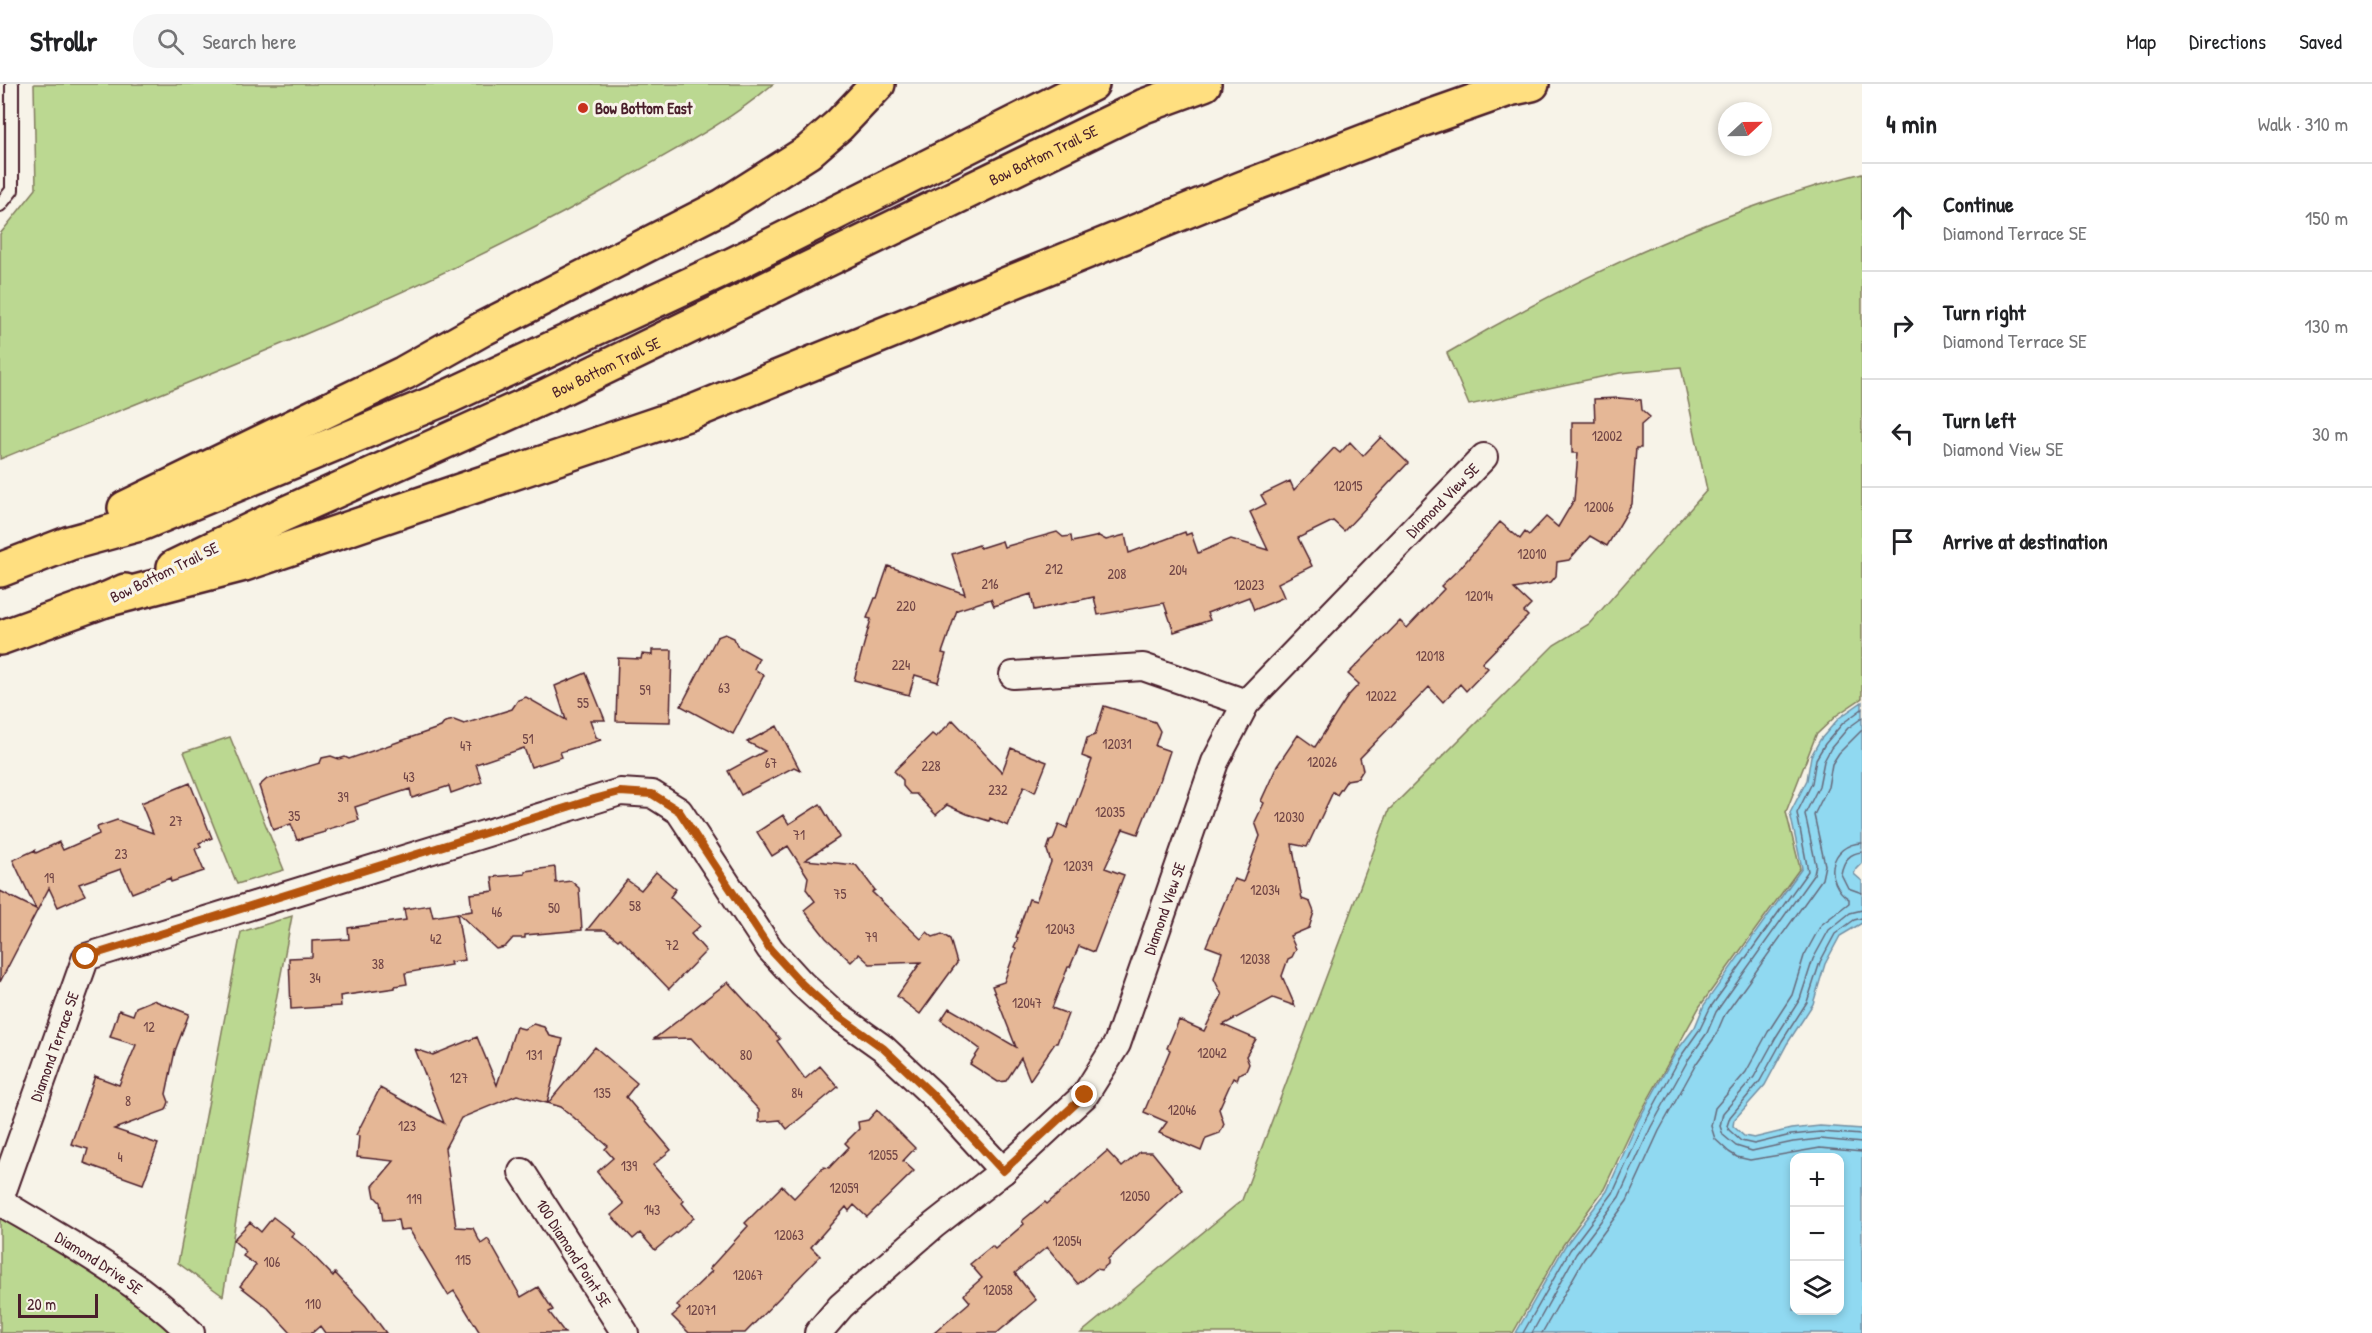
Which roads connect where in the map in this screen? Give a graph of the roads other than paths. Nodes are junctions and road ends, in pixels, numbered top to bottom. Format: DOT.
graph roads {
  1 [pos="12,84"];
  2 [pos="878,84"];
  3 [pos="1092,84"];
  4 [pos="1169,84"];
  5 [pos="1204,84"];
  6 [pos="1532,84"];
  7 [pos="1144,106"];
  8 [pos="0,205"];
  9 [pos="1484,457"];
  10 [pos="70,543"];
  11 [pos="0,570"];
  12 [pos="105,600"];
  13 [pos="0,638"];
  14 [pos="1013,675"];
  15 [pos="1246,703"];
  16 [pos="1003,1171"];
  17 [pos="522,1172"];
  18 [pos="0,1200"];
  19 [pos="191,1333"];
  20 [pos="626,1333"];
  21 [pos="818,1333"];
  1 -- 8 [label="lane"];
  2 -- 10 [label="highway"];
  3 -- 10 [label="highway"];
  4 -- 7 [label="highway"];
  5 -- 7 [label="highway, Bow Bottom Trail SE"];
  6 -- 12 [label="highway"];
  7 -- 12 [label="highway, Bow Bottom Trail SE"];
  9 -- 15 [label="street, Diamond View SE"];
  10 -- 11 [label="highway"];
  12 -- 13 [label="highway, Bow Bottom Trail SE"];
  14 -- 15 [label="street"];
  15 -- 16 [label="street, Diamond View SE"];
  16 -- 18 [label="street, Diamond Terrace SE"];
  16 -- 21 [label="street, Diamond View SE"];
  17 -- 20 [label="street, 100 Diamond Point SE"];
  18 -- 19 [label="street, Diamond Drive SE"];
}
